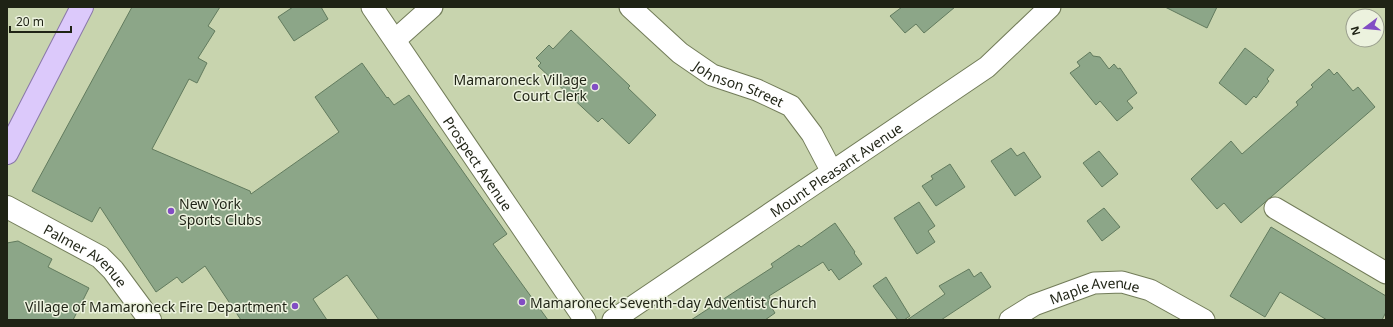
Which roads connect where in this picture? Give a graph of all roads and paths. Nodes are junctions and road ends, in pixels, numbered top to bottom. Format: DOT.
graph roads {
  1 [pos="82,7"];
  2 [pos="372,7"];
  3 [pos="432,7"];
  4 [pos="630,7"];
  5 [pos="1050,7"];
  6 [pos="394,40"];
  7 [pos="7,153"];
  8 [pos="832,172"];
  9 [pos="7,207"];
  10 [pos="1274,208"];
  11 [pos="1386,274"];
  12 [pos="150,320"];
  13 [pos="585,320"];
  14 [pos="613,320"];
  15 [pos="1010,320"];
  16 [pos="1204,320"];
  1 -- 7 [label="main road"];
  2 -- 6 [label="street, Prospect Avenue"];
  3 -- 6 [label="street"];
  4 -- 8 [label="street, Johnson Street"];
  5 -- 8 [label="street, Mount Pleasant Avenue"];
  6 -- 13 [label="street, Prospect Avenue"];
  8 -- 14 [label="street, Mount Pleasant Avenue"];
  9 -- 12 [label="street, Palmer Avenue"];
  10 -- 11 [label="street"];
  15 -- 16 [label="street, Maple Avenue"];
}
